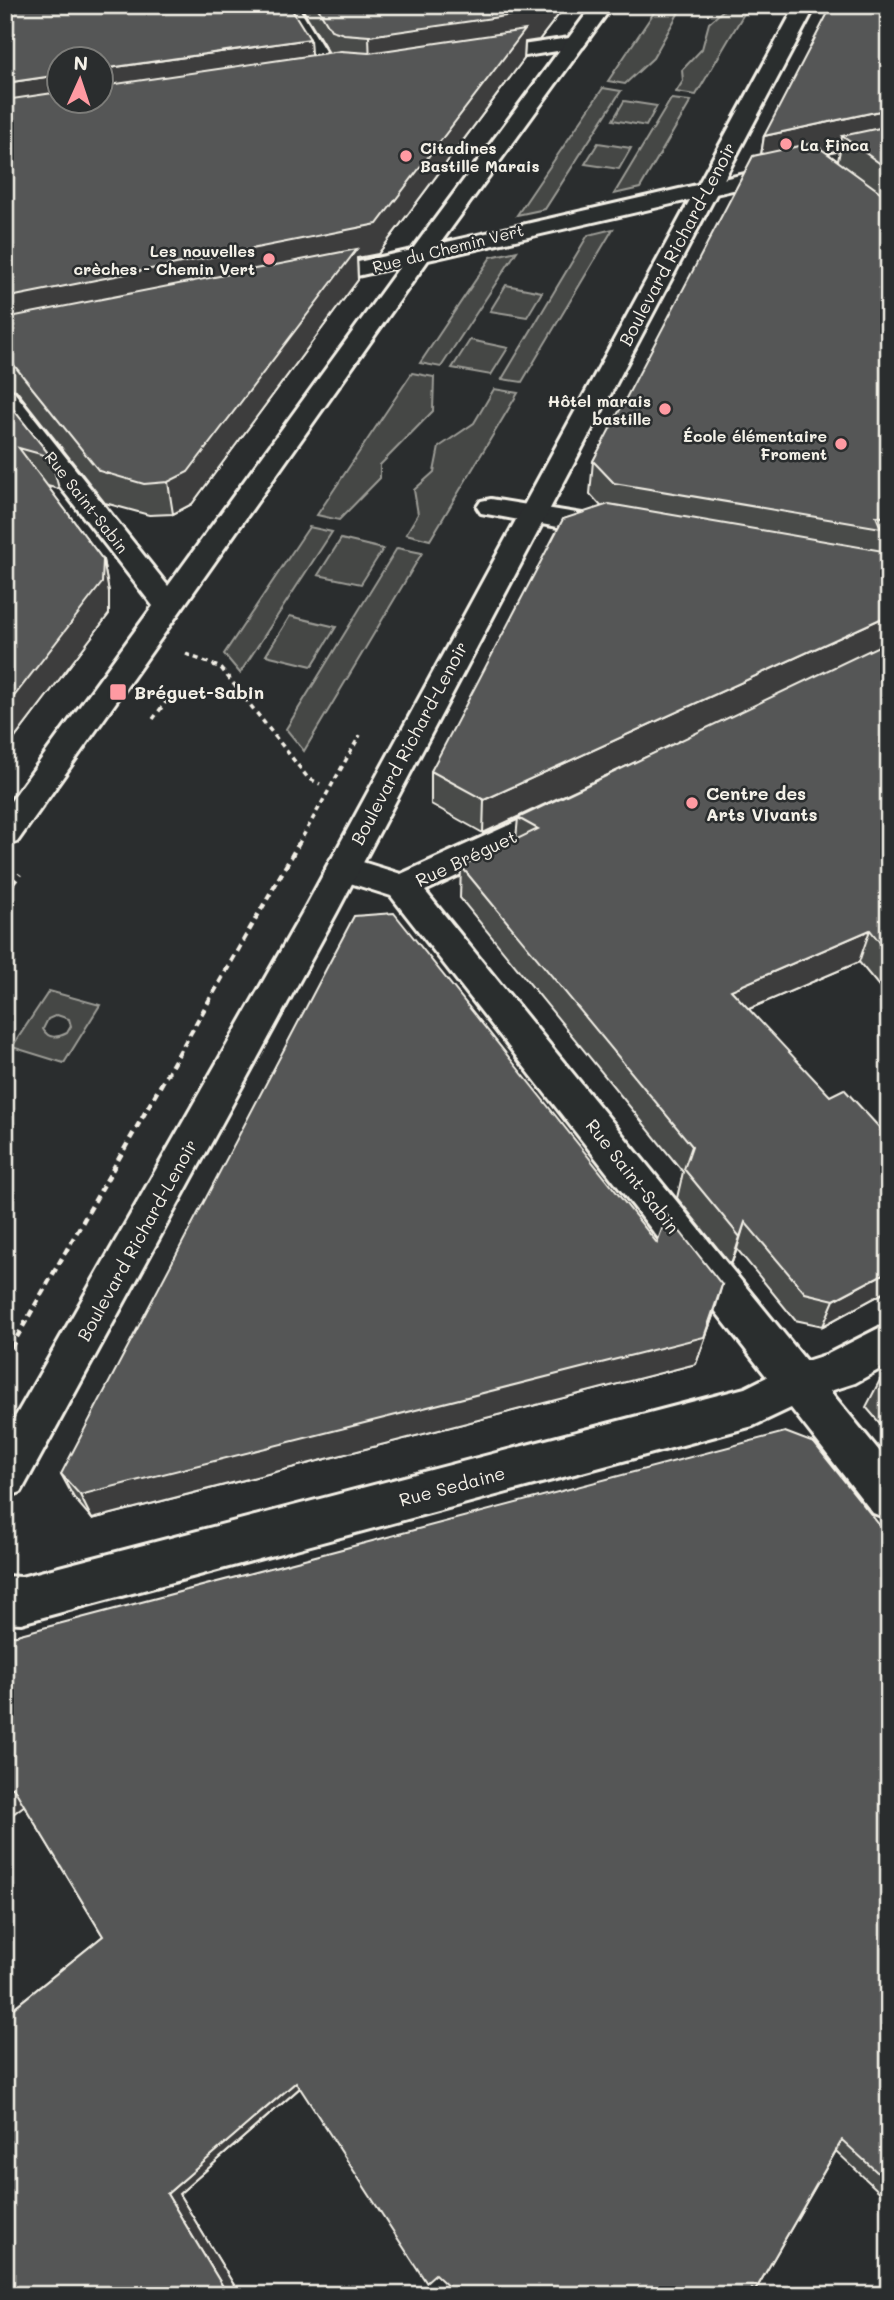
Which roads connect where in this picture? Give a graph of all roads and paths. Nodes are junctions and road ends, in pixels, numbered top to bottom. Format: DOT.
graph roads {
  1 [pos="287,5"];
  2 [pos="603,5"];
  3 [pos="806,5"];
  4 [pos="576,43"];
  5 [pos="450,62"];
  6 [pos="308,77"];
  7 [pos="889,147"];
  8 [pos="811,164"];
  9 [pos="837,184"];
  10 [pos="705,188"];
  11 [pos="420,254"];
  12 [pos="279,286"];
  13 [pos="5,398"];
  14 [pos="491,507"];
  15 [pos="531,514"];
  16 [pos="633,532"];
  17 [pos="169,607"];
  18 [pos="175,652"];
  19 [pos="168,699"];
  20 [pos="153,719"];
  21 [pos="320,783"];
  22 [pos="330,787"];
  23 [pos="593,798"];
  24 [pos="5,834"];
  25 [pos="343,868"];
  26 [pos="403,887"];
  27 [pos="889,1342"];
  28 [pos="5,1358"];
  29 [pos="798,1383"];
  30 [pos="5,1477"];
  31 [pos="889,1498"];
  32 [pos="5,1599"];
  1 -- 6 [label="street"];
  2 -- 4 [label="street"];
  3 -- 10 [label="street, Boulevard Richard-Lenoir"];
  4 -- 5 [label="street"];
  4 -- 11 [label="street"];
  7 -- 8 [label="street, Rue du Chemin Vert"];
  8 -- 9 [label="street"];
  8 -- 10 [label="street, Rue du Chemin Vert"];
  10 -- 11 [label="street, Rue du Chemin Vert"];
  10 -- 15 [label="street, Boulevard Richard-Lenoir"];
  11 -- 12 [label="street, Rue du Chemin Vert"];
  11 -- 17 [label="street"];
  13 -- 17 [label="street, Rue Saint-Sabin"];
  14 -- 15 [label="street"];
  15 -- 16 [label="street"];
  15 -- 25 [label="street, Boulevard Richard-Lenoir"];
  17 -- 24 [label="street"];
  18 -- 21 [label="path"];
  19 -- 20 [label="path"];
  22 -- 28 [label="path"];
  23 -- 26 [label="street, Rue Bréguet"];
  25 -- 26 [label="street, Rue Bréguet"];
  25 -- 30 [label="street, Boulevard Richard-Lenoir"];
  26 -- 29 [label="street, Rue Saint-Sabin"];
  27 -- 29 [label="street, Rue Sedaine"];
  29 -- 31 [label="street, Rue Saint-Sabin"];
  29 -- 32 [label="street, Rue Sedaine"];
}
